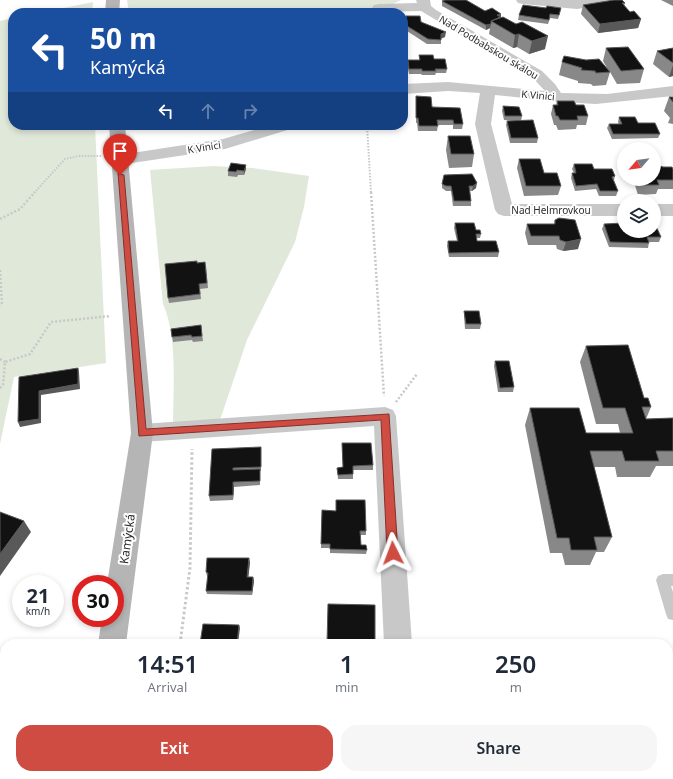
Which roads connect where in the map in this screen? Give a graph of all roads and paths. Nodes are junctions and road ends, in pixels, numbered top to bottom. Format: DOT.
graph roads {
  1 [pos="522,0"];
  2 [pos="612,0"];
  3 [pos="424,3"];
  4 [pos="379,8"];
  5 [pos="408,88"];
  6 [pos="488,90"];
  7 [pos="673,91"];
  8 [pos="555,96"];
  9 [pos="116,130"];
  10 [pos="271,130"];
  11 [pos="367,130"];
  12 [pos="111,158"];
  13 [pos="617,210"];
  14 [pos="661,210"];
  15 [pos="673,210"];
  16 [pos="0,219"];
  17 [pos="0,270"];
  18 [pos="0,305"];
  19 [pos="111,316"];
  20 [pos="0,359"];
  21 [pos="5,362"];
  22 [pos="417,374"];
  23 [pos="0,388"];
  24 [pos="385,416"];
  25 [pos="192,430"];
  26 [pos="142,433"];
  27 [pos="673,580"];
  28 [pos="673,614"];
  29 [pos="113,639"];
  30 [pos="181,639"];
  31 [pos="398,639"];
  1 -- 2 [label="street"];
  3 -- 4 [label="street"];
  3 -- 8 [label="street, Nad Podbabskou skálou"];
  5 -- 6 [label="street, K Vinici"];
  6 -- 8 [label="street, K Vinici"];
  6 -- 13 [label="street, Nad Helmrovkou"];
  7 -- 8 [label="street, K Vinici"];
  9 -- 12 [label="main road, Kamýcká"];
  10 -- 12 [label="street, K Vinici"];
  11 -- 24 [label="path"];
  12 -- 16 [label="path"];
  12 -- 26 [label="main road, Kamýcká"];
  14 -- 15 [label="street"];
  17 -- 18 [label="path"];
  19 -- 21 [label="path"];
  20 -- 21 [label="path"];
  21 -- 23 [label="path"];
  22 -- 24 [label="path"];
  24 -- 25 [label="street"];
  24 -- 31 [label="street"];
  25 -- 26 [label="street"];
  25 -- 30 [label="path"];
  26 -- 29 [label="main road, Kamýcká"];
  27 -- 28 [label="lane"];
}
